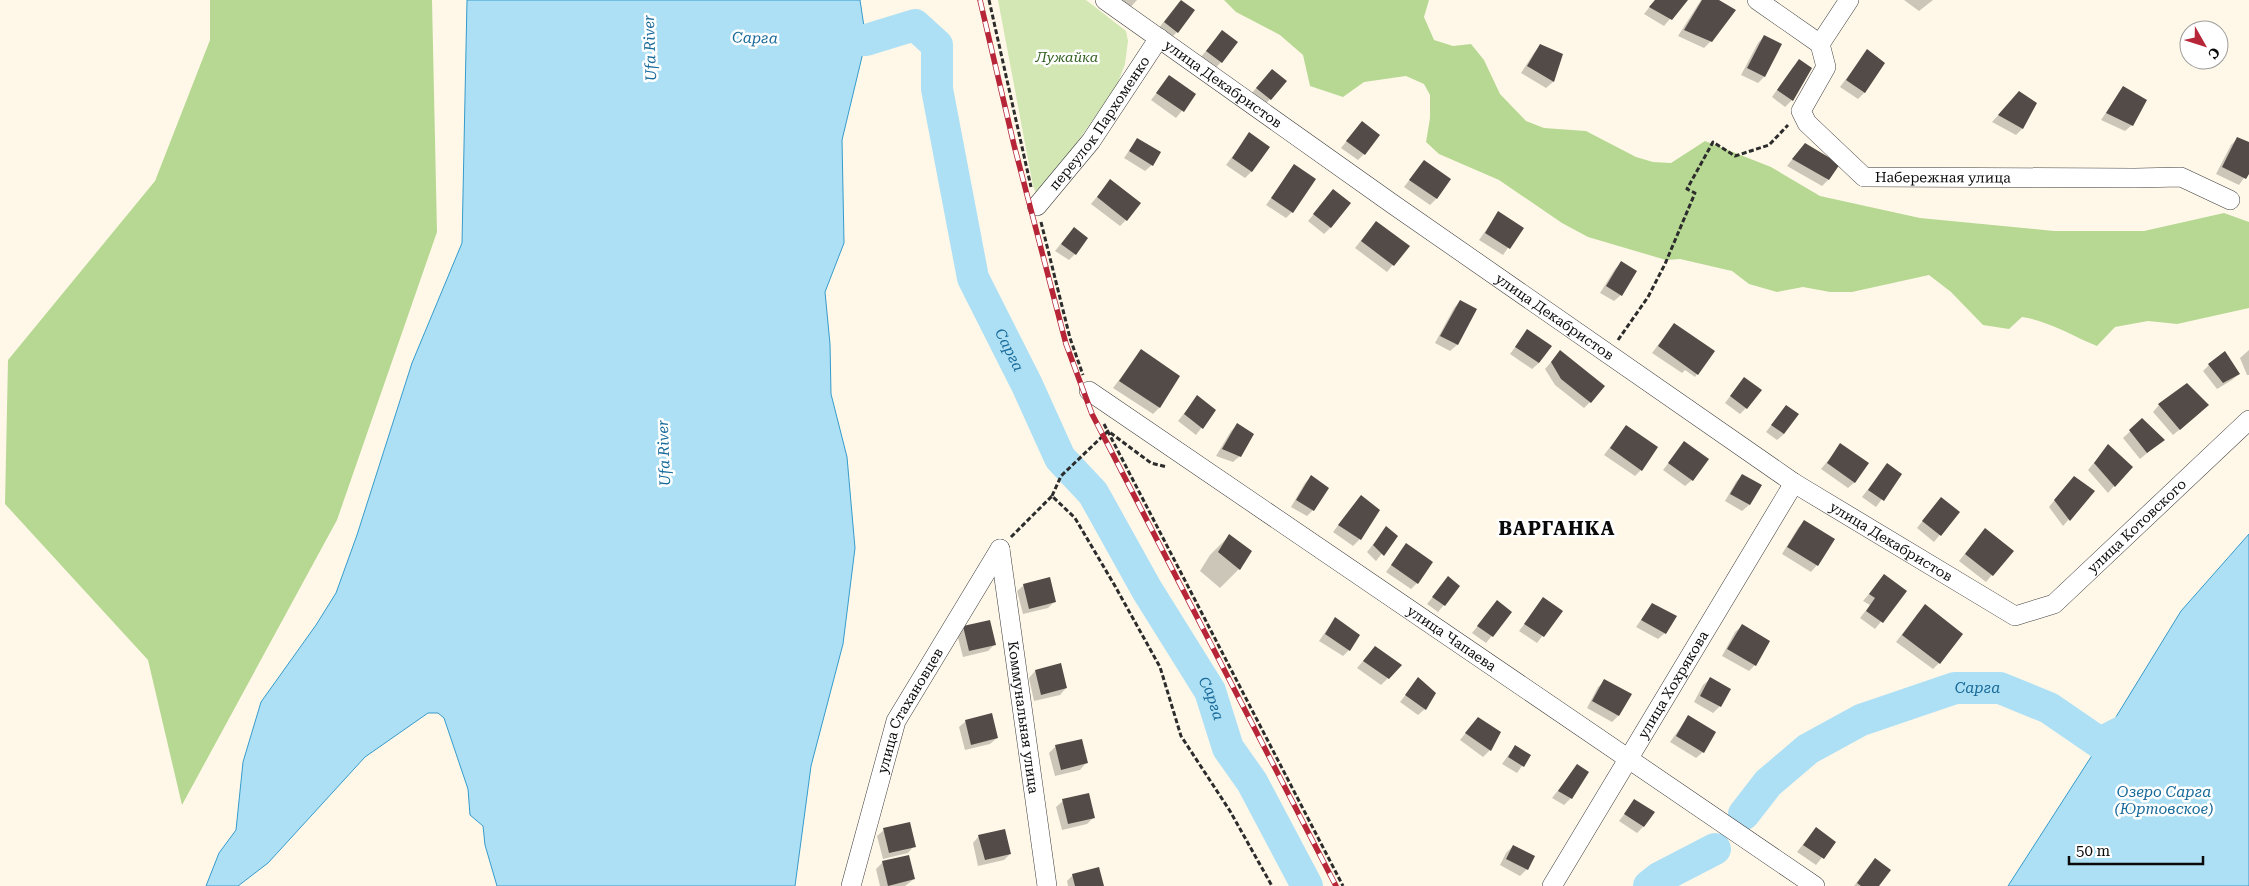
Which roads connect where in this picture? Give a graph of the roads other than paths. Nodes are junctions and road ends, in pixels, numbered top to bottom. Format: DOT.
graph roads {
  1 [pos="1105,0"];
  2 [pos="1757,0"];
  3 [pos="1849,0"];
  4 [pos="1159,38"];
  5 [pos="1820,44"];
  6 [pos="2230,200"];
  7 [pos="1037,206"];
  8 [pos="1089,391"];
  9 [pos="2249,420"];
  10 [pos="1794,483"];
  11 [pos="1000,549"];
  12 [pos="2015,616"];
  13 [pos="1629,760"];
  14 [pos="851,886"];
  15 [pos="1047,886"];
  16 [pos="1552,886"];
  17 [pos="1815,886"];
  1 -- 4 [label="street, улица Декабристов"];
  2 -- 5 [label="street"];
  3 -- 5 [label="street"];
  4 -- 7 [label="street, переулок Пархоменко"];
  4 -- 10 [label="street, улица Декабристов"];
  5 -- 6 [label="street, Набережная улица"];
  8 -- 13 [label="street, улица Чапаева"];
  9 -- 12 [label="street, улица Котовского"];
  10 -- 12 [label="street, улица Декабристов"];
  10 -- 13 [label="street, улица Хохрякова"];
  11 -- 14 [label="street, улица Стахановцев"];
  11 -- 15 [label="street, Коммунальная улица"];
  13 -- 16 [label="street, улица Хохрякова"];
  13 -- 17 [label="street, улица Чапаева"];
}
